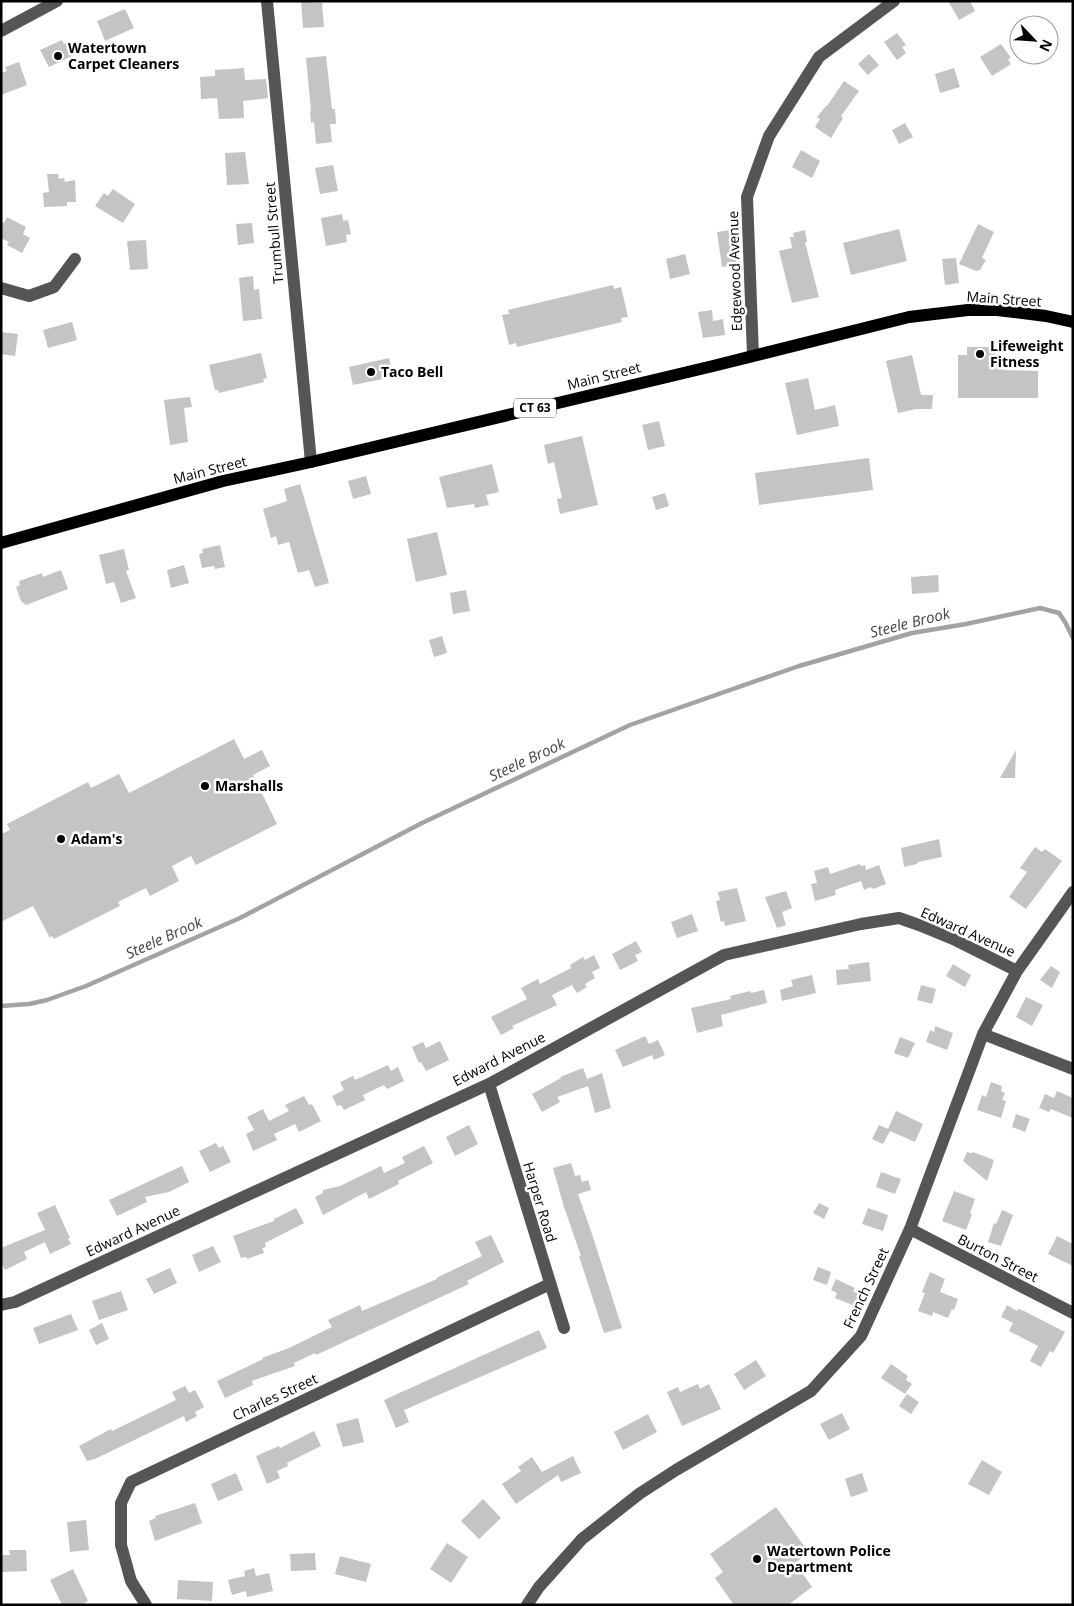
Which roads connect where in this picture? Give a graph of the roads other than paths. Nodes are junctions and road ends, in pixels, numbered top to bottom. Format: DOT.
graph roads {
  1 [pos="57,1"];
  2 [pos="267,1"];
  3 [pos="894,1"];
  4 [pos="1,31"];
  5 [pos="74,260"];
  6 [pos="1,288"];
  7 [pos="1073,322"];
  8 [pos="753,355"];
  9 [pos="311,462"];
  10 [pos="1,543"];
  11 [pos="1073,892"];
  12 [pos="1017,970"];
  13 [pos="983,1034"];
  14 [pos="1073,1069"];
  15 [pos="488,1084"];
  16 [pos="910,1229"];
  17 [pos="550,1284"];
  18 [pos="1,1305"];
  19 [pos="1073,1313"];
  20 [pos="564,1328"];
  21 [pos="146,1605"];
  22 [pos="526,1605"];
  1 -- 4 [label="street"];
  2 -- 9 [label="street, Trumbull Street"];
  3 -- 8 [label="street, Edgewood Avenue"];
  5 -- 6 [label="street"];
  7 -- 8 [label="main road, Main Street / CT 63"];
  8 -- 9 [label="main road, Main Street / CT 63"];
  9 -- 10 [label="main road, Main Street / CT 63"];
  11 -- 12 [label="street, French Street"];
  12 -- 13 [label="street, French Street"];
  12 -- 15 [label="street, Edward Avenue"];
  13 -- 14 [label="street"];
  13 -- 16 [label="street, French Street"];
  15 -- 17 [label="street, Harper Road"];
  15 -- 18 [label="street, Edward Avenue"];
  16 -- 19 [label="street, Burton Street"];
  16 -- 22 [label="street, French Street"];
  17 -- 20 [label="street, Harper Road"];
  17 -- 21 [label="street, Charles Street"];
}
